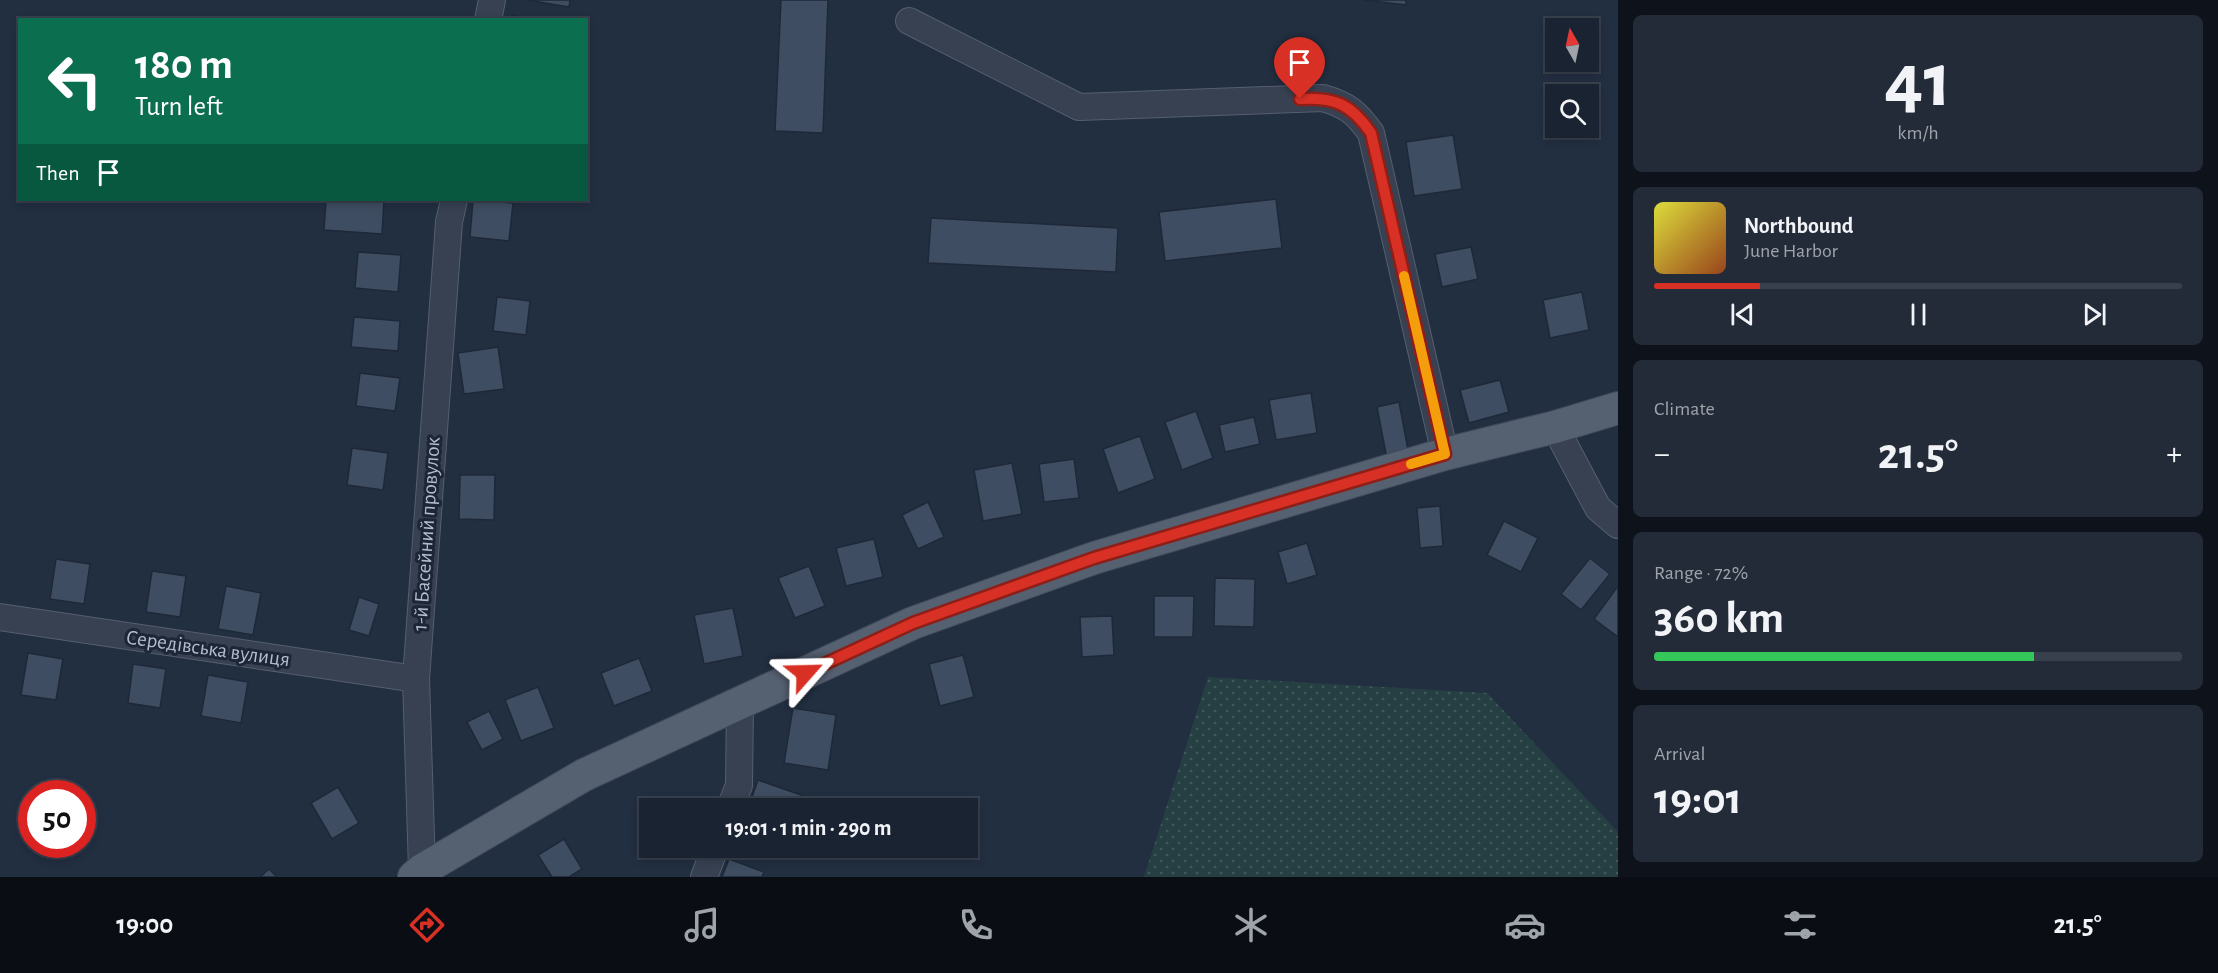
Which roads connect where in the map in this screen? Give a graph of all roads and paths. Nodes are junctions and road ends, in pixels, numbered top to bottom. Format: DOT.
graph roads {
  1 [pos="492,0"];
  2 [pos="488,18"];
  3 [pos="909,21"];
  4 [pos="453,201"];
  5 [pos="1618,408"];
  6 [pos="1555,427"];
  7 [pos="1445,454"];
  8 [pos="1618,525"];
  9 [pos="0,617"];
  10 [pos="416,679"];
  11 [pos="740,703"];
  12 [pos="734,798"];
  13 [pos="711,858"];
  14 [pos="418,874"];
  15 [pos="704,877"];
  1 -- 2 [label="street"];
  3 -- 7 [label="street"];
  4 -- 10 [label="street, 1-й Басейний провулок"];
  5 -- 6 [label="main road"];
  6 -- 7 [label="main road"];
  6 -- 8 [label="street"];
  7 -- 11 [label="main road"];
  9 -- 10 [label="street, Середівська вулиця"];
  10 -- 14 [label="street, 1-й Басейний провулок"];
  11 -- 12 [label="street"];
  11 -- 14 [label="main road"];
  13 -- 15 [label="street"];
}
